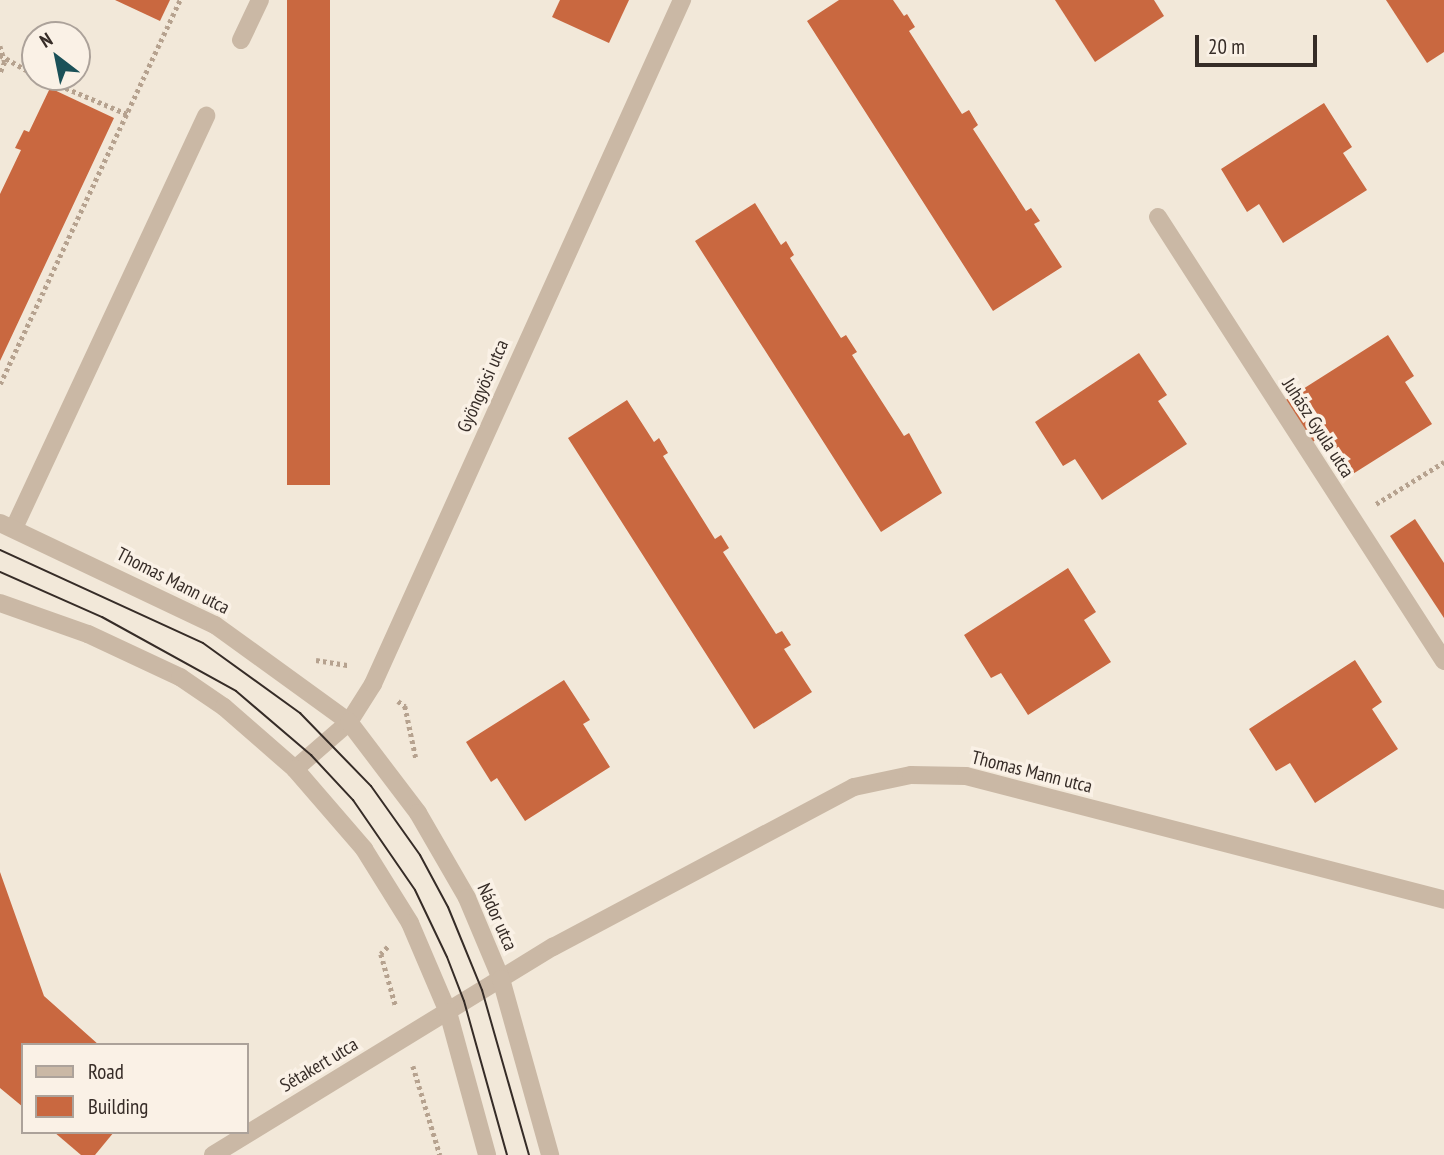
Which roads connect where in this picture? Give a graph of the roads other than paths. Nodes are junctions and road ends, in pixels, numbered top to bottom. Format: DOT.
graph roads {
  1 [pos="260,0"];
  2 [pos="682,0"];
  3 [pos="241,40"];
  4 [pos="206,116"];
  5 [pos="1158,217"];
  6 [pos="7,525"];
  7 [pos="0,603"];
  8 [pos="1444,661"];
  9 [pos="349,722"];
  10 [pos="295,769"];
  11 [pos="1444,900"];
  12 [pos="501,979"];
  13 [pos="447,1012"];
  14 [pos="247,1134"];
  15 [pos="248,1134"];
  16 [pos="213,1155"];
  17 [pos="487,1155"];
  18 [pos="550,1155"];
  1 -- 3 [label="street"];
  2 -- 9 [label="street, Gyöngyösi utca"];
  4 -- 6 [label="street"];
  5 -- 8 [label="street, Juhász Gyula utca"];
  6 -- 9 [label="street, Thomas Mann utca"];
  7 -- 10 [label="street"];
  9 -- 10 [label="street, Gyöngyösi utca"];
  9 -- 12 [label="street, Nádor utca"];
  10 -- 13 [label="street"];
  11 -- 12 [label="street, Thomas Mann utca"];
  12 -- 13 [label="street, Thomas Mann utca"];
  12 -- 18 [label="street, Nádor utca"];
  13 -- 15 [label="street, Sétakert utca"];
  13 -- 17 [label="street"];
  14 -- 16 [label="street, Sétakert utca"];
}
